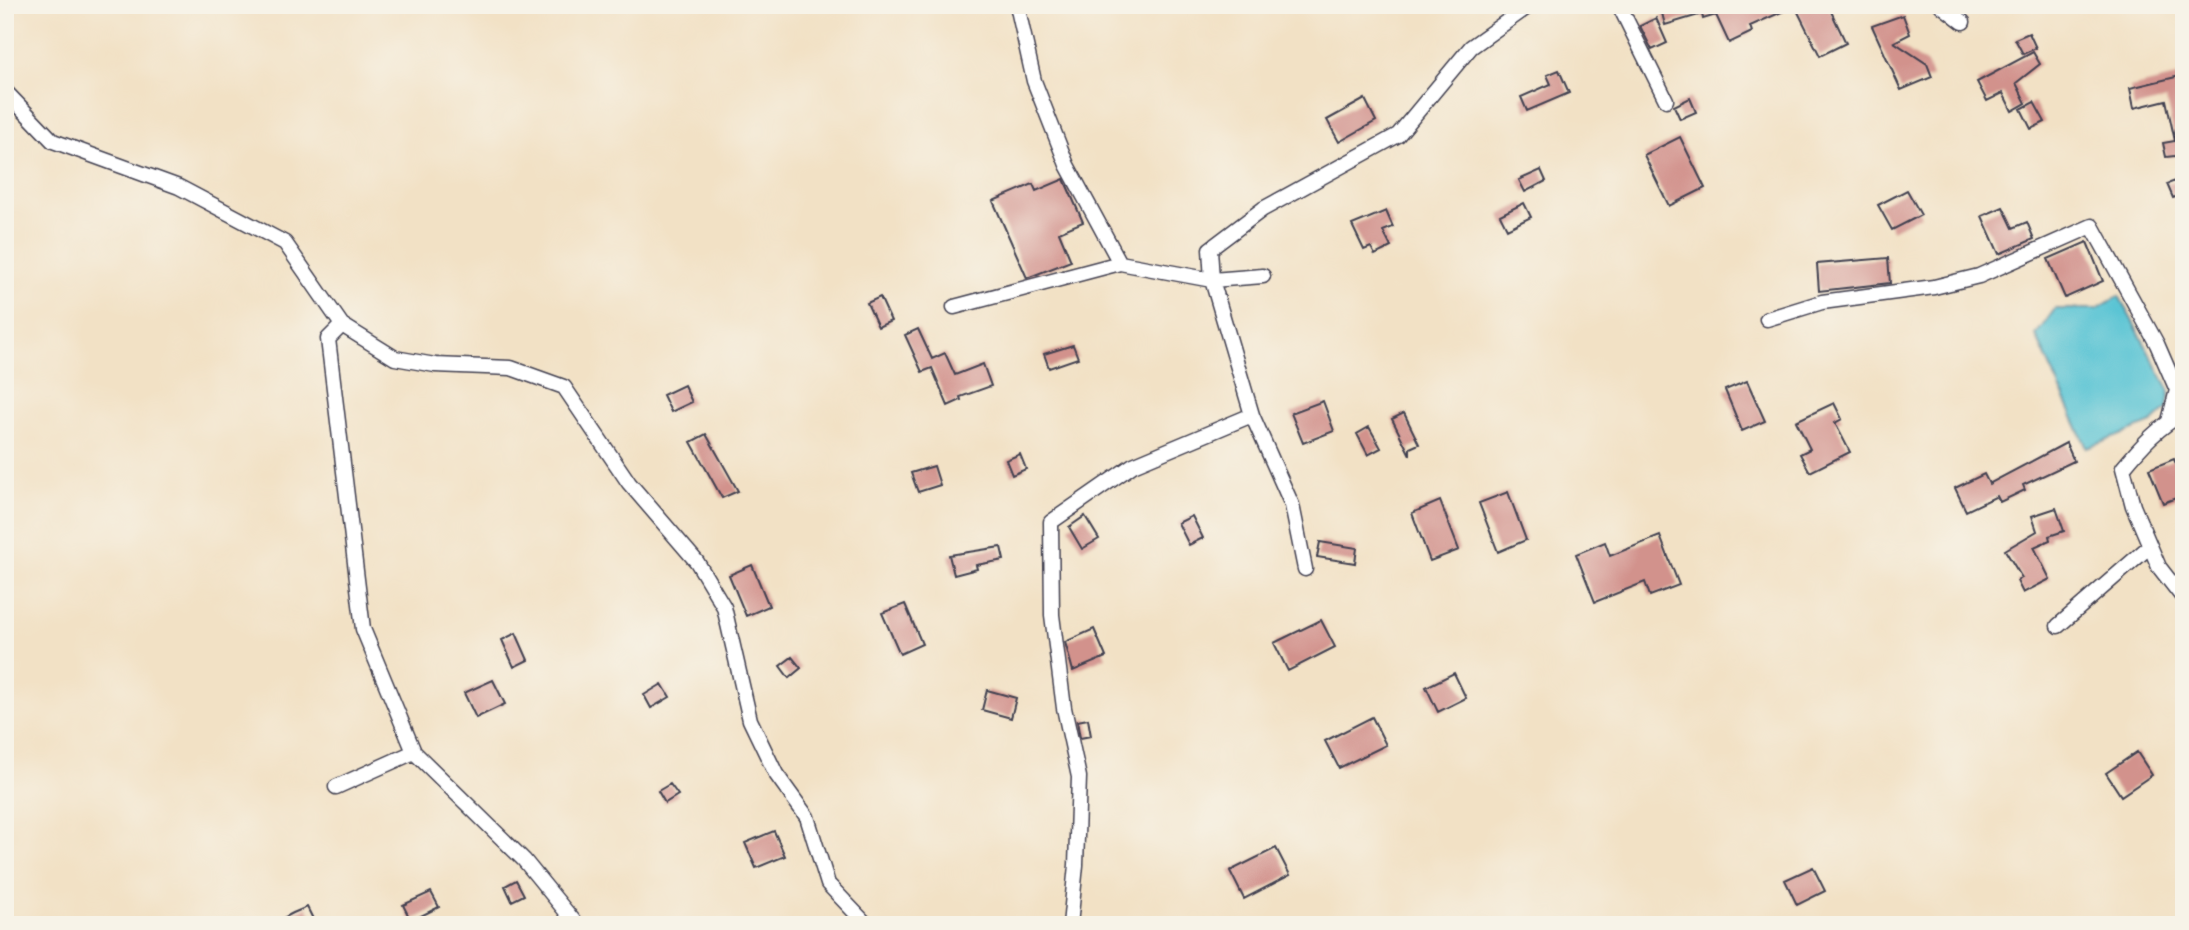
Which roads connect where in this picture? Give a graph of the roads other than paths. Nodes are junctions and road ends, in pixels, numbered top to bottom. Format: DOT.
graph roads {
  1 [pos="1017,5"];
  2 [pos="1530,5"];
  3 [pos="1619,5"];
  4 [pos="1941,5"];
  5 [pos="1963,22"];
  6 [pos="5,91"];
  7 [pos="1665,100"];
  8 [pos="1120,263"];
  9 [pos="1263,276"];
  10 [pos="1212,280"];
  11 [pos="954,307"];
  12 [pos="1767,319"];
  13 [pos="342,325"];
  14 [pos="2184,413"];
  15 [pos="1252,415"];
  16 [pos="2169,421"];
  17 [pos="2150,546"];
  18 [pos="1305,569"];
  19 [pos="2184,599"];
  20 [pos="2058,626"];
  21 [pos="414,752"];
  22 [pos="336,787"];
  23 [pos="577,925"];
  24 [pos="867,925"];
  25 [pos="1070,925"];
  1 -- 8 [label="street"];
  2 -- 10 [label="street"];
  3 -- 7 [label="street"];
  4 -- 5 [label="street"];
  6 -- 13 [label="street"];
  8 -- 10 [label="street"];
  8 -- 11 [label="street"];
  9 -- 10 [label="street"];
  10 -- 15 [label="street"];
  12 -- 16 [label="street"];
  13 -- 21 [label="street"];
  13 -- 24 [label="street"];
  14 -- 16 [label="street"];
  15 -- 18 [label="street"];
  15 -- 25 [label="street"];
  16 -- 17 [label="street"];
  17 -- 19 [label="street"];
  17 -- 20 [label="street"];
  21 -- 22 [label="street"];
  21 -- 23 [label="street"];
}
